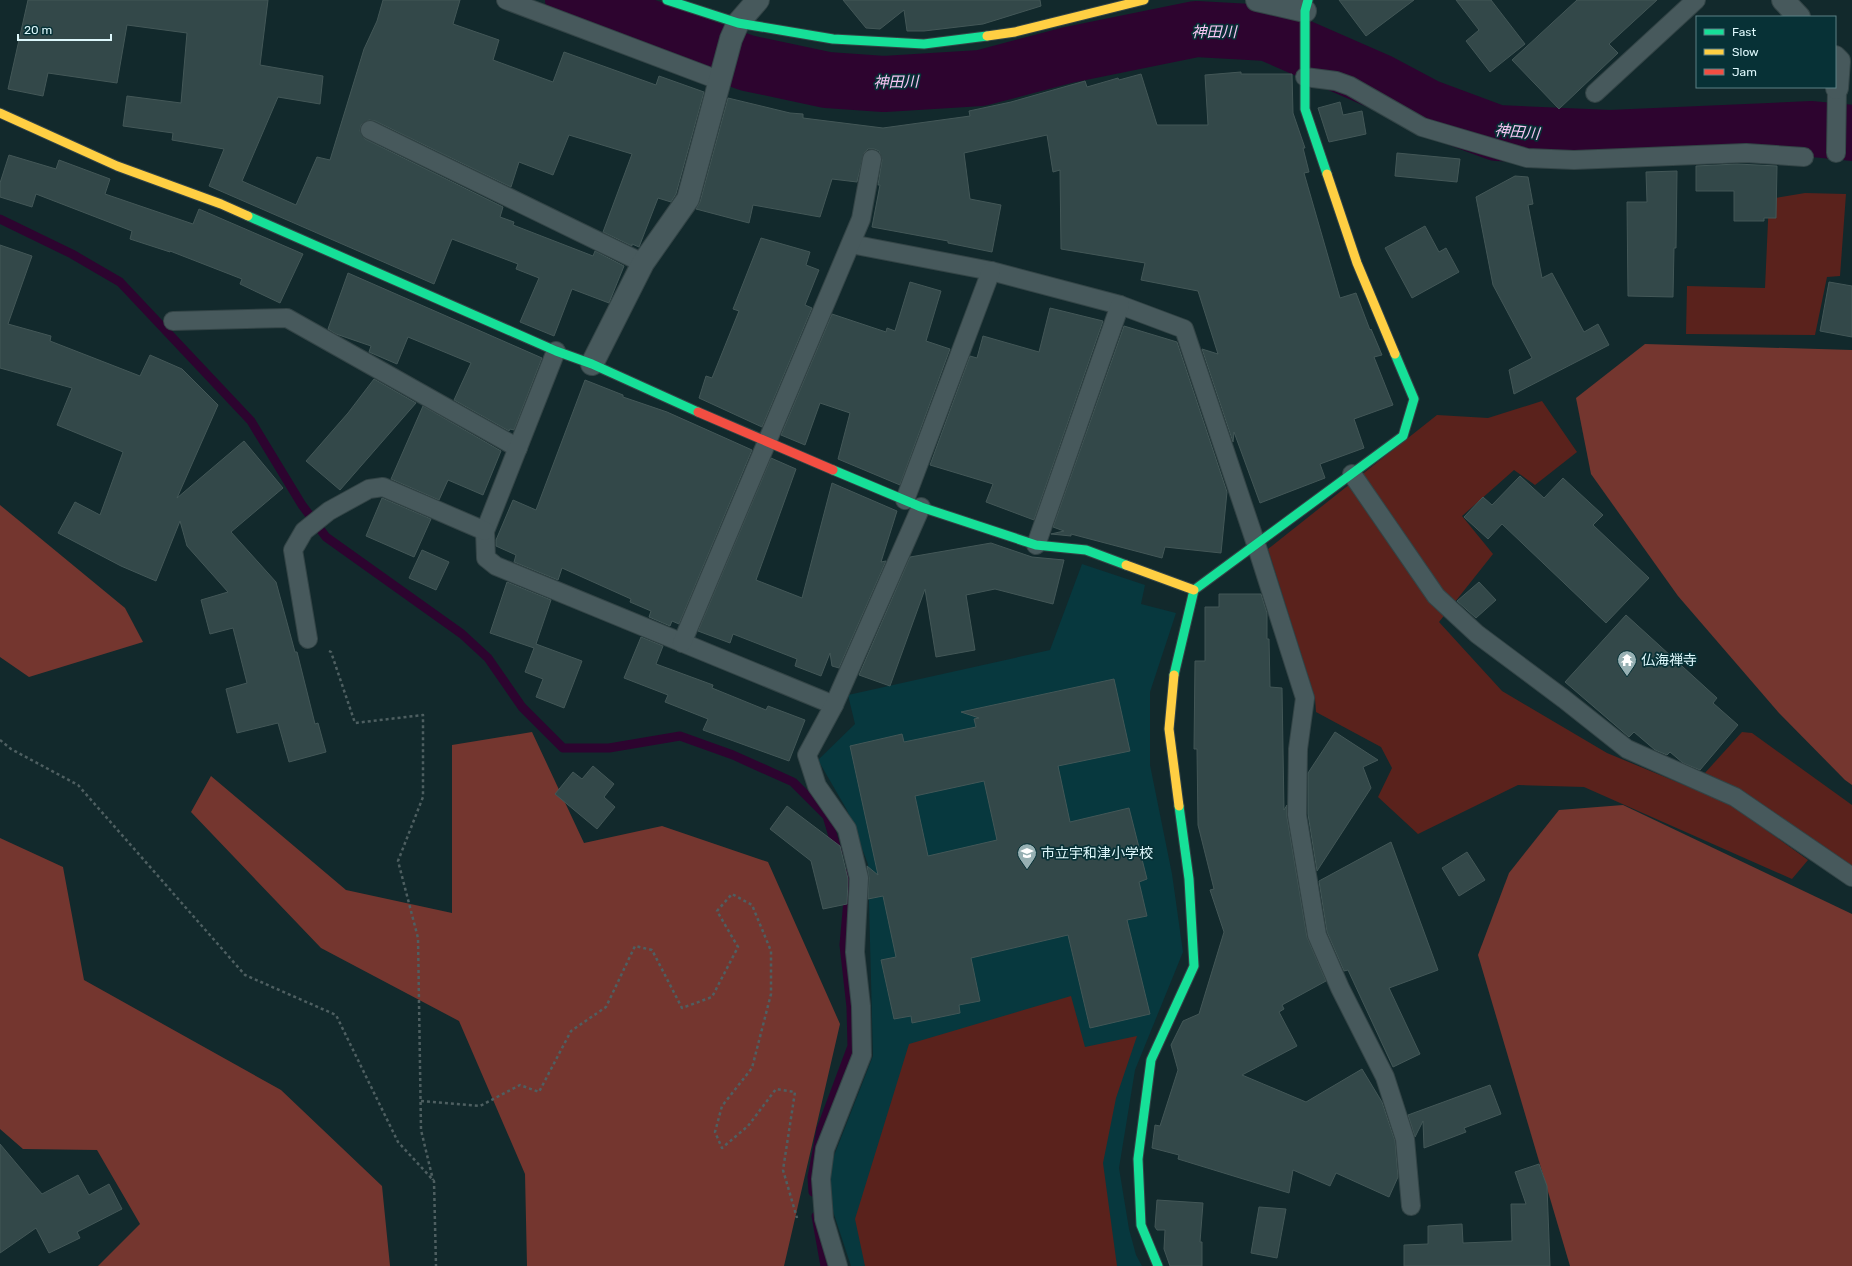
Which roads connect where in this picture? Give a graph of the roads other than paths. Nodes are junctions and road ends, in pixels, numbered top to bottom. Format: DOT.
graph roads {
  1 [pos="506,0"];
  2 [pos="667,0"];
  3 [pos="758,0"];
  4 [pos="1144,0"];
  5 [pos="1257,0"];
  6 [pos="1696,0"];
  7 [pos="1783,0"];
  8 [pos="1306,12"];
  9 [pos="1798,16"];
  10 [pos="735,30"];
  11 [pos="1836,58"];
  12 [pos="1305,71"];
  13 [pos="723,75"];
  14 [pos="1595,93"];
  15 [pos="1837,98"];
  16 [pos="0,113"];
  17 [pos="370,130"];
  18 [pos="1836,153"];
  19 [pos="1804,157"];
  20 [pos="872,159"];
  21 [pos="851,244"];
  22 [pos="643,264"];
  23 [pos="991,271"];
  24 [pos="1120,305"];
  25 [pos="173,321"];
  26 [pos="556,351"];
  27 [pos="592,364"];
  28 [pos="765,442"];
  29 [pos="518,448"];
  30 [pos="1352,474"];
  31 [pos="905,500"];
  32 [pos="922,507"];
  33 [pos="485,531"];
  34 [pos="1256,544"];
  35 [pos="1036,545"];
  36 [pos="1194,590"];
  37 [pos="308,639"];
  38 [pos="682,643"];
  39 [pos="834,705"];
  40 [pos="1852,877"];
  41 [pos="1411,1206"];
  42 [pos="838,1266"];
  43 [pos="1158,1266"];
  1 -- 13 [label="lane"];
  2 -- 10 [label="street"];
  3 -- 10 [label="street"];
  4 -- 10 [label="street"];
  5 -- 8 [label="street"];
  6 -- 14 [label="lane"];
  7 -- 9 [label="street"];
  8 -- 12 [label="street"];
  10 -- 13 [label="street"];
  11 -- 15 [label="street"];
  12 -- 19 [label="lane"];
  12 -- 30 [label="street"];
  13 -- 22 [label="street"];
  15 -- 18 [label="lane"];
  16 -- 26 [label="street"];
  17 -- 22 [label="lane"];
  20 -- 21 [label="lane"];
  21 -- 23 [label="lane"];
  21 -- 28 [label="lane"];
  22 -- 27 [label="street"];
  23 -- 24 [label="lane"];
  23 -- 31 [label="lane"];
  24 -- 34 [label="lane"];
  24 -- 35 [label="lane"];
  25 -- 29 [label="lane"];
  26 -- 27 [label="street"];
  26 -- 29 [label="lane"];
  27 -- 28 [label="street"];
  28 -- 31 [label="street"];
  28 -- 38 [label="lane"];
  29 -- 33 [label="lane"];
  30 -- 34 [label="street"];
  30 -- 40 [label="lane"];
  31 -- 32 [label="street"];
  32 -- 35 [label="street"];
  32 -- 39 [label="lane"];
  33 -- 37 [label="lane"];
  33 -- 38 [label="lane"];
  34 -- 36 [label="street"];
  34 -- 41 [label="lane"];
  35 -- 36 [label="street"];
  36 -- 43 [label="street"];
  38 -- 39 [label="lane"];
  39 -- 42 [label="lane"];
}
